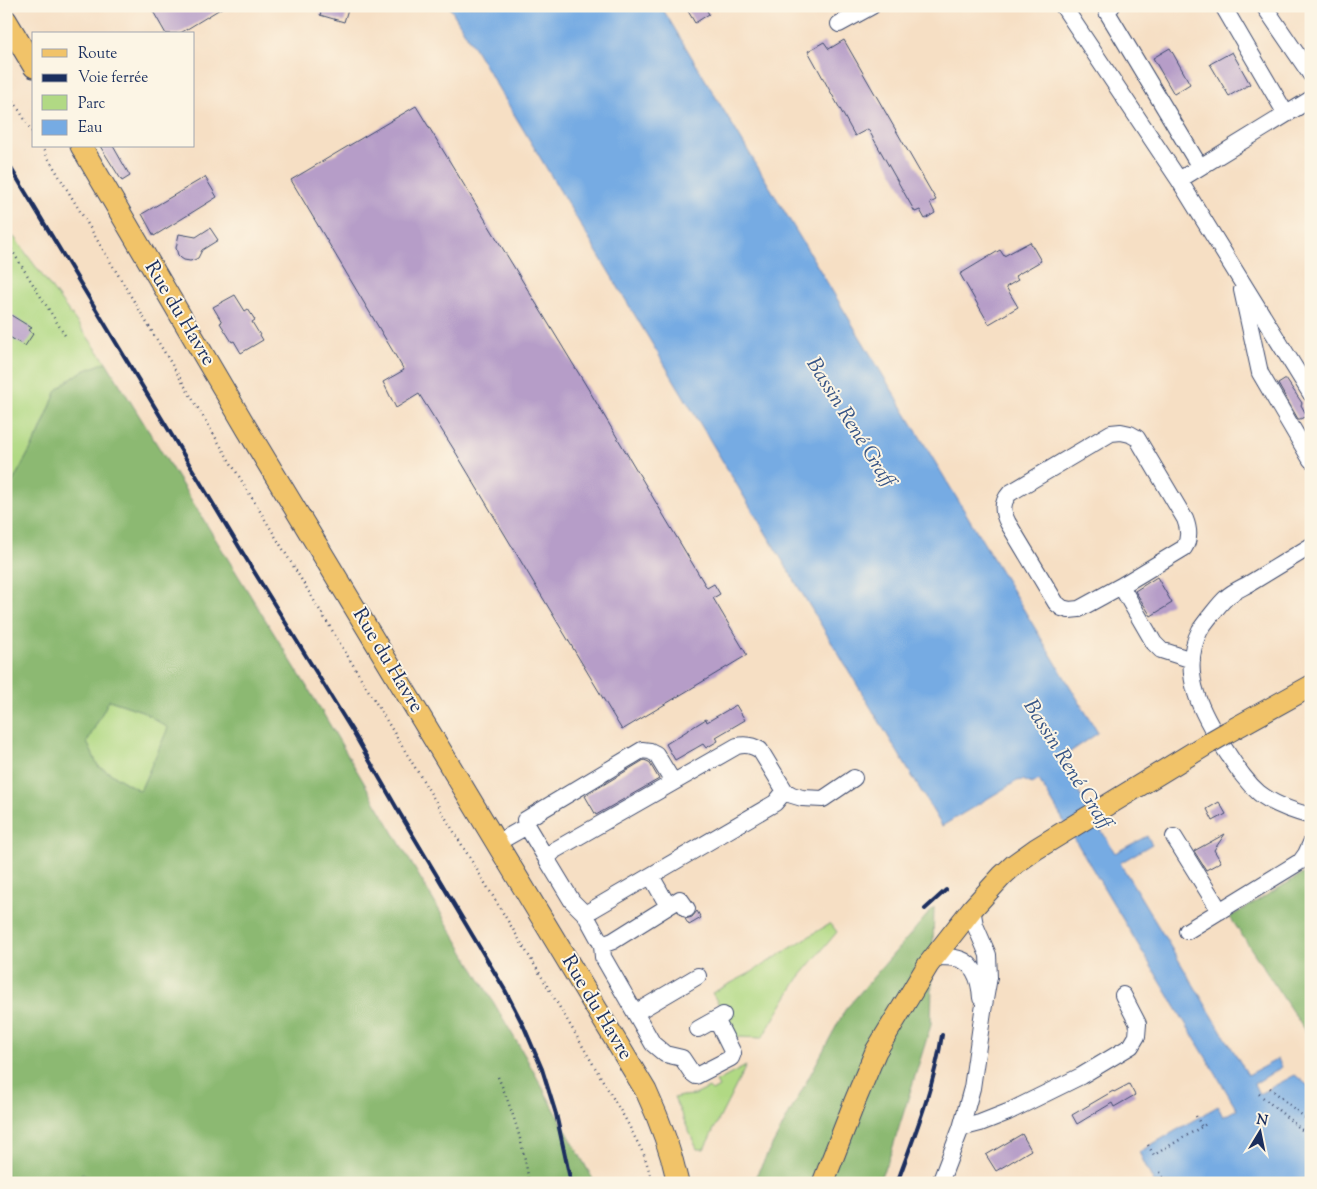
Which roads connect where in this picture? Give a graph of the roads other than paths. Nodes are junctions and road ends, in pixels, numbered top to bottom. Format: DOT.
graph roads {
  1 [pos="872,6"];
  2 [pos="1063,6"];
  3 [pos="1222,6"];
  4 [pos="1264,6"];
  5 [pos="1108,8"];
  6 [pos="6,20"];
  7 [pos="839,24"];
  8 [pos="32,64"];
  9 [pos="1311,75"];
  10 [pos="1311,99"];
  11 [pos="1286,114"];
  12 [pos="82,148"];
  13 [pos="1200,167"];
  14 [pos="1178,180"];
  15 [pos="1239,278"];
  16 [pos="1311,394"];
  17 [pos="1311,460"];
  18 [pos="1311,535"];
  19 [pos="1307,548"];
  20 [pos="1121,586"];
  21 [pos="1192,660"];
  22 [pos="1311,686"];
  23 [pos="854,778"];
  24 [pos="673,782"];
  25 [pos="785,791"];
  26 [pos="1311,816"];
  27 [pos="525,827"];
  28 [pos="1174,838"];
  29 [pos="497,843"];
  30 [pos="1311,843"];
  31 [pos="549,863"];
  32 [pos="650,876"];
  33 [pos="668,906"];
  34 [pos="687,909"];
  35 [pos="972,909"];
  36 [pos="1220,911"];
  37 [pos="585,914"];
  38 [pos="1187,931"];
  39 [pos="602,946"];
  40 [pos="932,961"];
  41 [pos="698,976"];
  42 [pos="1124,995"];
  43 [pos="983,1011"];
  44 [pos="635,1013"];
  45 [pos="698,1029"];
  46 [pos="961,1128"];
  47 [pos="678,1183"];
  48 [pos="823,1183"];
  49 [pos="940,1183"];
  1 -- 7 [label="street"];
  2 -- 14 [label="street"];
  3 -- 11 [label="street"];
  4 -- 9 [label="street"];
  5 -- 13 [label="street"];
  6 -- 8 [label="main road"];
  10 -- 11 [label="street"];
  11 -- 13 [label="street"];
  12 -- 29 [label="main road, Rue du Havre"];
  13 -- 14 [label="street"];
  14 -- 15 [label="street"];
  15 -- 16 [label="street"];
  15 -- 17 [label="street"];
  18 -- 19 [label="street"];
  19 -- 21 [label="street"];
  20 -- 20 [label="street"];
  20 -- 21 [label="street"];
  21 -- 26 [label="street"];
  22 -- 35 [label="main road, bridge"];
  23 -- 25 [label="street"];
  24 -- 25 [label="street"];
  24 -- 27 [label="street"];
  24 -- 31 [label="street"];
  25 -- 32 [label="street"];
  27 -- 29 [label="street"];
  27 -- 31 [label="street"];
  28 -- 36 [label="street"];
  29 -- 47 [label="main road, Rue du Havre"];
  30 -- 36 [label="street"];
  31 -- 37 [label="street"];
  32 -- 33 [label="street"];
  32 -- 37 [label="street"];
  33 -- 34 [label="street"];
  33 -- 39 [label="street"];
  35 -- 40 [label="main road"];
  35 -- 43 [label="street"];
  36 -- 38 [label="street"];
  37 -- 39 [label="street"];
  39 -- 44 [label="street"];
  40 -- 43 [label="street"];
  40 -- 48 [label="main road"];
  41 -- 44 [label="street"];
  42 -- 46 [label="street"];
  43 -- 46 [label="street"];
  44 -- 45 [label="street"];
  46 -- 49 [label="street"];
}
